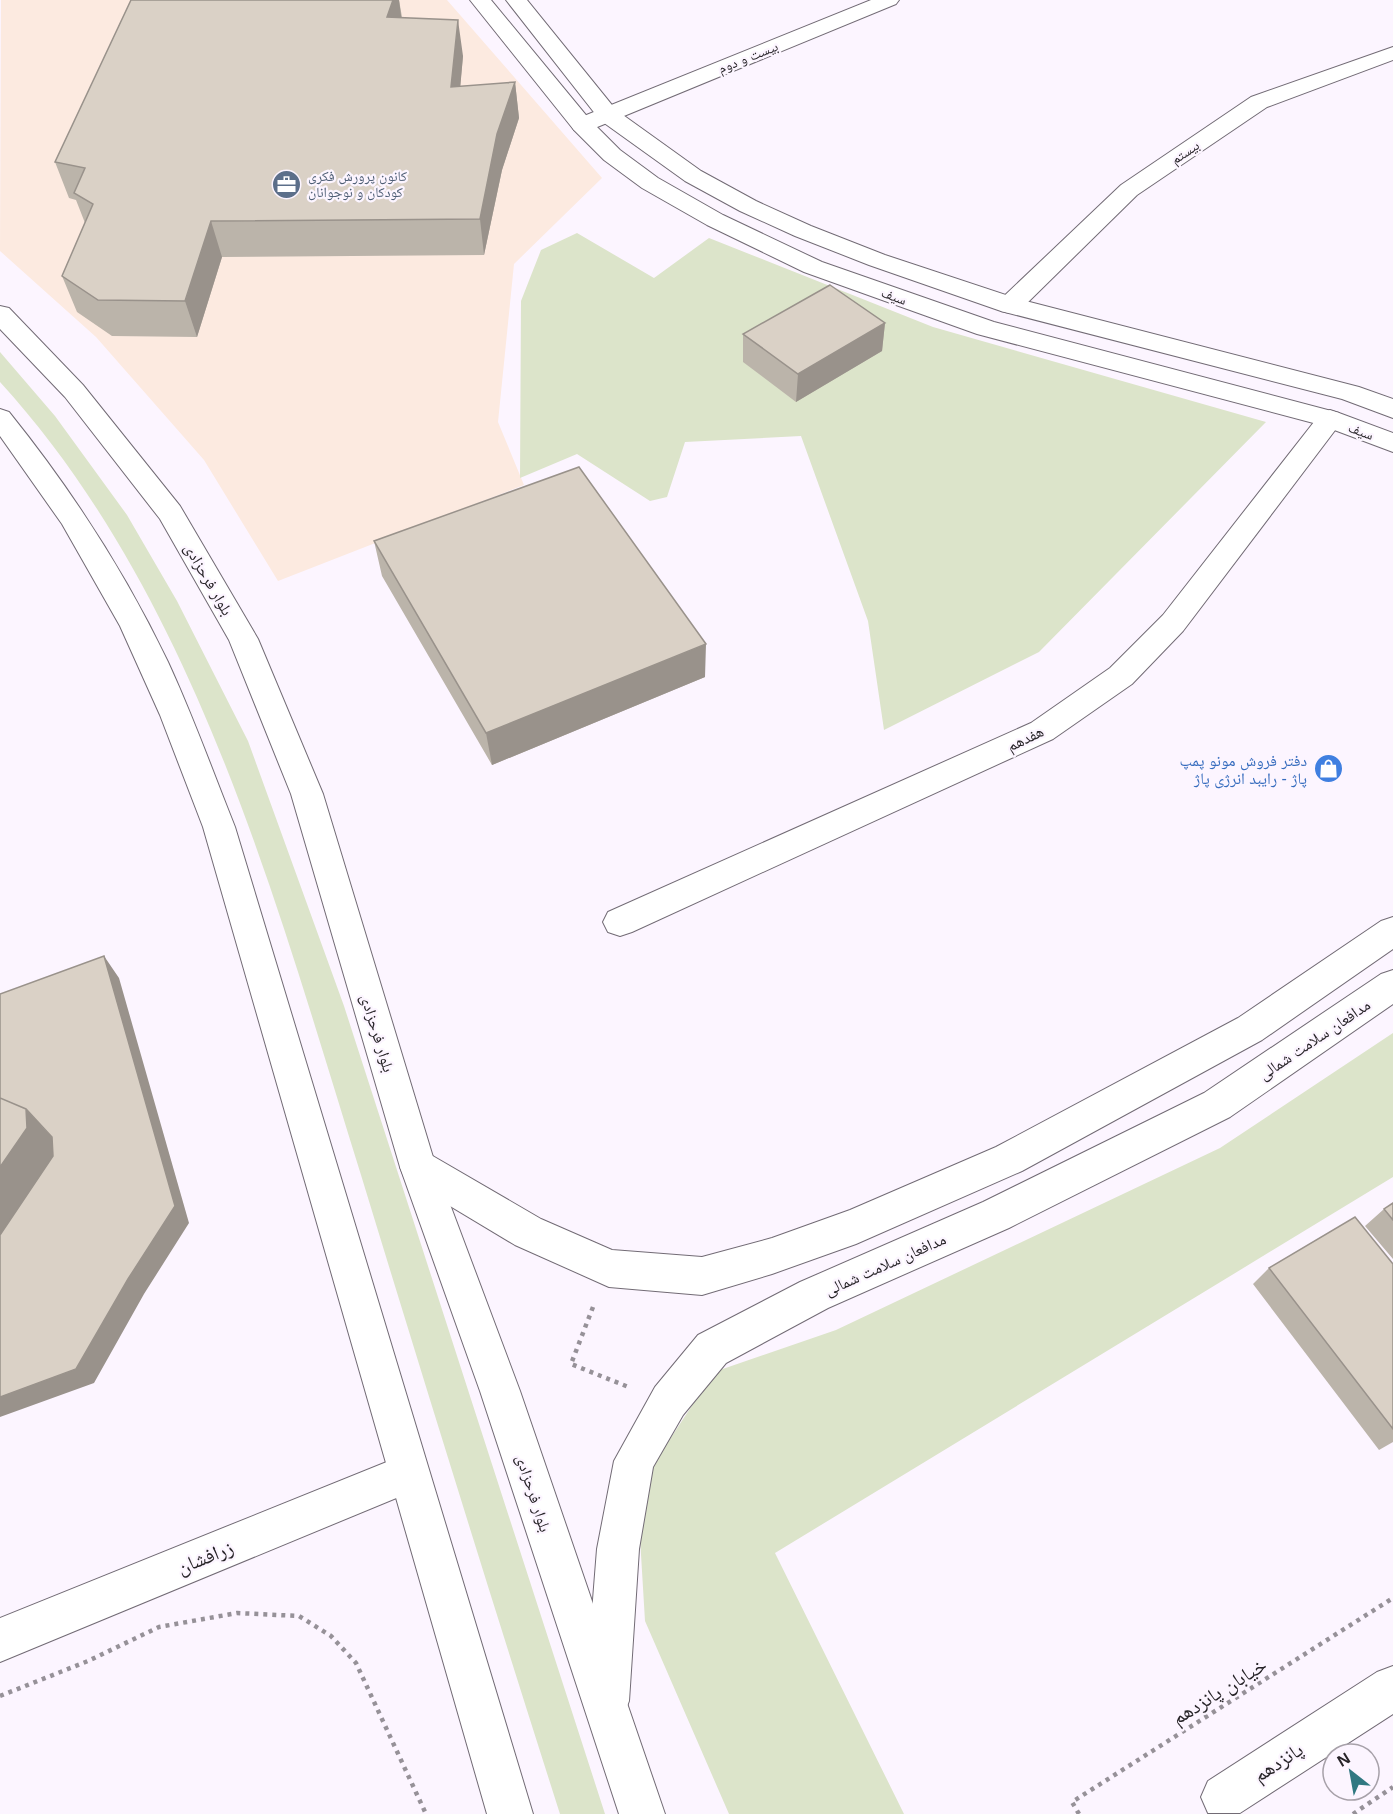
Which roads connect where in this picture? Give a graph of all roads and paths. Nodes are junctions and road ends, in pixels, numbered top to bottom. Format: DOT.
graph roads {
  1 [pos="480,0"];
  2 [pos="516,0"];
  3 [pos="889,0"];
  4 [pos="1393,53"];
  5 [pos="608,115"];
  6 [pos="582,125"];
  7 [pos="1010,305"];
  8 [pos="0,314"];
  9 [pos="986,328"];
  10 [pos="1350,393"];
  11 [pos="1393,409"];
  12 [pos="0,418"];
  13 [pos="1330,419"];
  14 [pos="1393,443"];
  15 [pos="620,922"];
  16 [pos="1393,931"];
  17 [pos="1393,985"];
  18 [pos="418,1167"];
  19 [pos="593,1306"];
  20 [pos="634,1389"];
  21 [pos="409,1473"];
  22 [pos="1393,1598"];
  23 [pos="0,1640"];
  24 [pos="1393,1688"];
  25 [pos="0,1696"];
  26 [pos="607,1711"];
  27 [pos="1393,1787"];
  28 [pos="1224,1797"];
  29 [pos="426,1814"];
  30 [pos="510,1814"];
  31 [pos="642,1814"];
  32 [pos="1079,1814"];
  33 [pos="1353,1814"];
  1 -- 6 [label="street, سیف"];
  2 -- 5 [label="street, سیف"];
  3 -- 5 [label="street, بیست و دوم"];
  4 -- 7 [label="street, بیستم"];
  5 -- 6 [label="street, بیست و دوم"];
  5 -- 7 [label="street, سیف"];
  6 -- 9 [label="street, سیف"];
  7 -- 9 [label="street, بیستم"];
  7 -- 10 [label="street, سیف"];
  8 -- 18 [label="street, بلوار فرحزادی"];
  9 -- 13 [label="street, سیف"];
  10 -- 11 [label="street, سیف"];
  10 -- 13 [label="street, هفدهم"];
  12 -- 21 [label="street"];
  13 -- 14 [label="street, سیف"];
  13 -- 15 [label="street, هفدهم"];
  16 -- 18 [label="street"];
  17 -- 26 [label="street, مدافعان سلامت شمالی"];
  18 -- 26 [label="street, بلوار فرحزادی"];
  19 -- 20 [label="path"];
  21 -- 23 [label="street, زرافشان"];
  21 -- 30 [label="street"];
  22 -- 32 [label="path, خیابان پانزدهم"];
  24 -- 28 [label="street, پانزدهم"];
  25 -- 29 [label="path"];
  26 -- 31 [label="street, بلوار فرحزادی"];
  27 -- 33 [label="path"];
}
